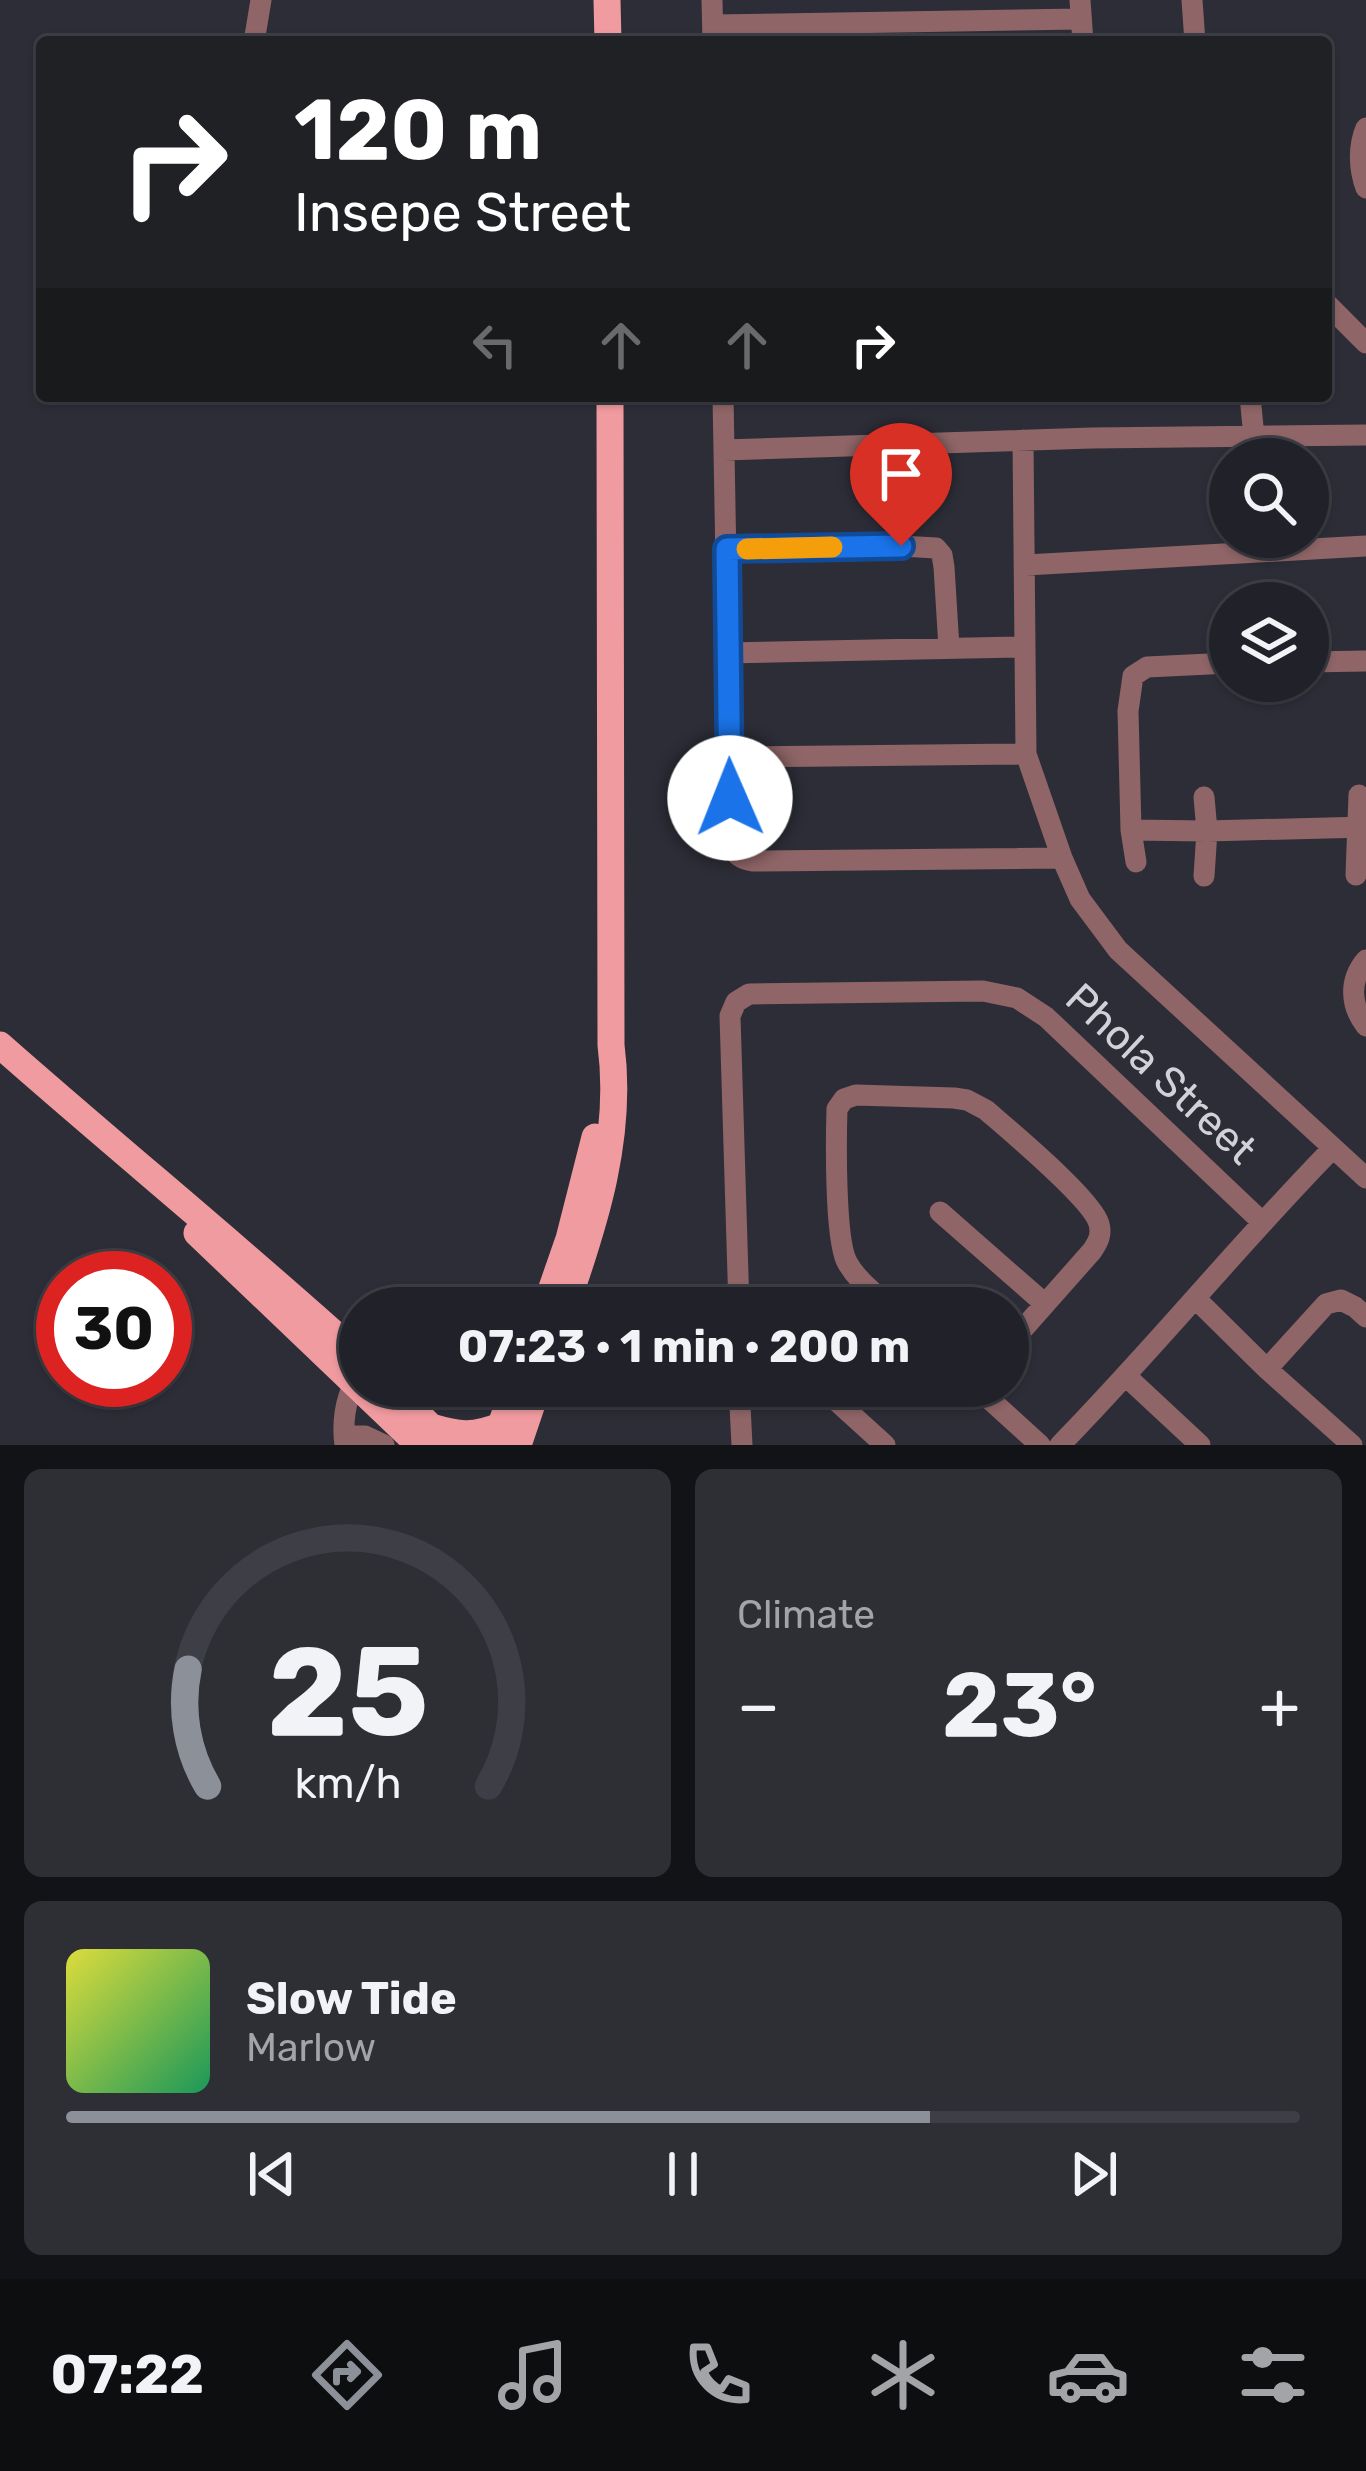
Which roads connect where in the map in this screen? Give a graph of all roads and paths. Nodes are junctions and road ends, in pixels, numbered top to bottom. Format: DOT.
graph roads {
  1 [pos="261,0"];
  2 [pos="607,0"];
  3 [pos="712,0"];
  4 [pos="1192,0"];
  5 [pos="1081,20"];
  6 [pos="713,34"];
  7 [pos="255,36"];
  8 [pos="608,36"];
  9 [pos="1195,36"];
  10 [pos="1366,128"];
  11 [pos="1366,188"];
  12 [pos="1332,309"];
  13 [pos="1366,343"];
  14 [pos="610,402"];
  15 [pos="723,402"];
  16 [pos="1251,402"];
  17 [pos="1366,434"];
  18 [pos="1254,437"];
  19 [pos="1023,440"];
  20 [pos="724,450"];
  21 [pos="1366,546"];
  22 [pos="727,549"];
  23 [pos="1026,565"];
  24 [pos="1024,647"];
  25 [pos="950,648"];
  26 [pos="727,653"];
  27 [pos="1366,661"];
  28 [pos="1329,662"];
  29 [pos="1209,664"];
  30 [pos="1026,754"];
  31 [pos="730,757"];
  32 [pos="1359,796"];
  33 [pos="1204,797"];
  34 [pos="1362,827"];
  35 [pos="1131,830"];
  36 [pos="1207,831"];
  37 [pos="1061,858"];
  38 [pos="1136,862"];
  39 [pos="1356,875"];
  40 [pos="1204,876"];
  41 [pos="1366,959"];
  42 [pos="1366,1026"];
  43 [pos="0,1045"];
  44 [pos="611,1045"];
  45 [pos="1333,1148"];
  46 [pos="1366,1178"];
  47 [pos="940,1212"];
  48 [pos="1261,1221"];
  49 [pos="552,1287"];
  50 [pos="573,1287"];
  51 [pos="738,1287"];
  52 [pos="870,1287"];
  53 [pos="1196,1299"];
  54 [pos="1045,1304"];
  55 [pos="1366,1317"];
  56 [pos="1029,1322"];
  57 [pos="339,1351"];
  58 [pos="1267,1369"];
  59 [pos="1127,1377"];
  60 [pos="347,1407"];
  61 [pos="398,1407"];
  62 [pos="407,1407"];
  63 [pos="510,1407"];
  64 [pos="525,1407"];
  65 [pos="741,1407"];
  66 [pos="843,1407"];
  67 [pos="998,1407"];
  68 [pos="433,1439"];
  69 [pos="504,1439"];
  70 [pos="344,1441"];
  71 [pos="384,1445"];
  72 [pos="742,1445"];
  73 [pos="885,1445"];
  74 [pos="1040,1445"];
  75 [pos="1060,1445"];
  76 [pos="1200,1445"];
  77 [pos="1352,1445"];
  1 -- 7 [label="street"];
  2 -- 8 [label="main road"];
  3 -- 6 [label="street"];
  4 -- 9 [label="street"];
  5 -- 6 [label="street"];
  10 -- 11 [label="street"];
  12 -- 13 [label="street"];
  14 -- 44 [label="main road"];
  15 -- 20 [label="street"];
  16 -- 18 [label="street"];
  17 -- 18 [label="street"];
  18 -- 19 [label="street"];
  19 -- 20 [label="street"];
  19 -- 23 [label="street"];
  20 -- 22 [label="street"];
  21 -- 23 [label="street"];
  22 -- 25 [label="street"];
  22 -- 26 [label="street"];
  23 -- 24 [label="street"];
  24 -- 25 [label="street"];
  24 -- 30 [label="street"];
  25 -- 26 [label="street"];
  26 -- 31 [label="street"];
  27 -- 28 [label="street"];
  29 -- 35 [label="street"];
  30 -- 31 [label="street"];
  30 -- 37 [label="street"];
  31 -- 37 [label="street"];
  32 -- 34 [label="street"];
  33 -- 36 [label="street"];
  34 -- 36 [label="street"];
  34 -- 39 [label="street"];
  35 -- 36 [label="street"];
  35 -- 38 [label="street"];
  36 -- 40 [label="street"];
  37 -- 45 [label="street"];
  41 -- 42 [label="street"];
  43 -- 57 [label="main road"];
  44 -- 49 [label="main road"];
  44 -- 50 [label="main road"];
  45 -- 46 [label="street"];
  45 -- 48 [label="street"];
  47 -- 54 [label="street"];
  48 -- 51 [label="street, Phola Street"];
  48 -- 53 [label="street"];
  52 -- 54 [label="street"];
  53 -- 58 [label="street"];
  53 -- 59 [label="street"];
  54 -- 56 [label="street"];
  55 -- 58 [label="street"];
  58 -- 77 [label="street"];
  59 -- 75 [label="street"];
  59 -- 76 [label="street"];
  60 -- 70 [label="street"];
  61 -- 68 [label="main road"];
  62 -- 68 [label="main road"];
  63 -- 69 [label="main road"];
  64 -- 69 [label="main road"];
  65 -- 72 [label="street"];
  66 -- 73 [label="street"];
  67 -- 74 [label="street"];
  68 -- 69 [label="main road"];
  70 -- 71 [label="street"];
}
